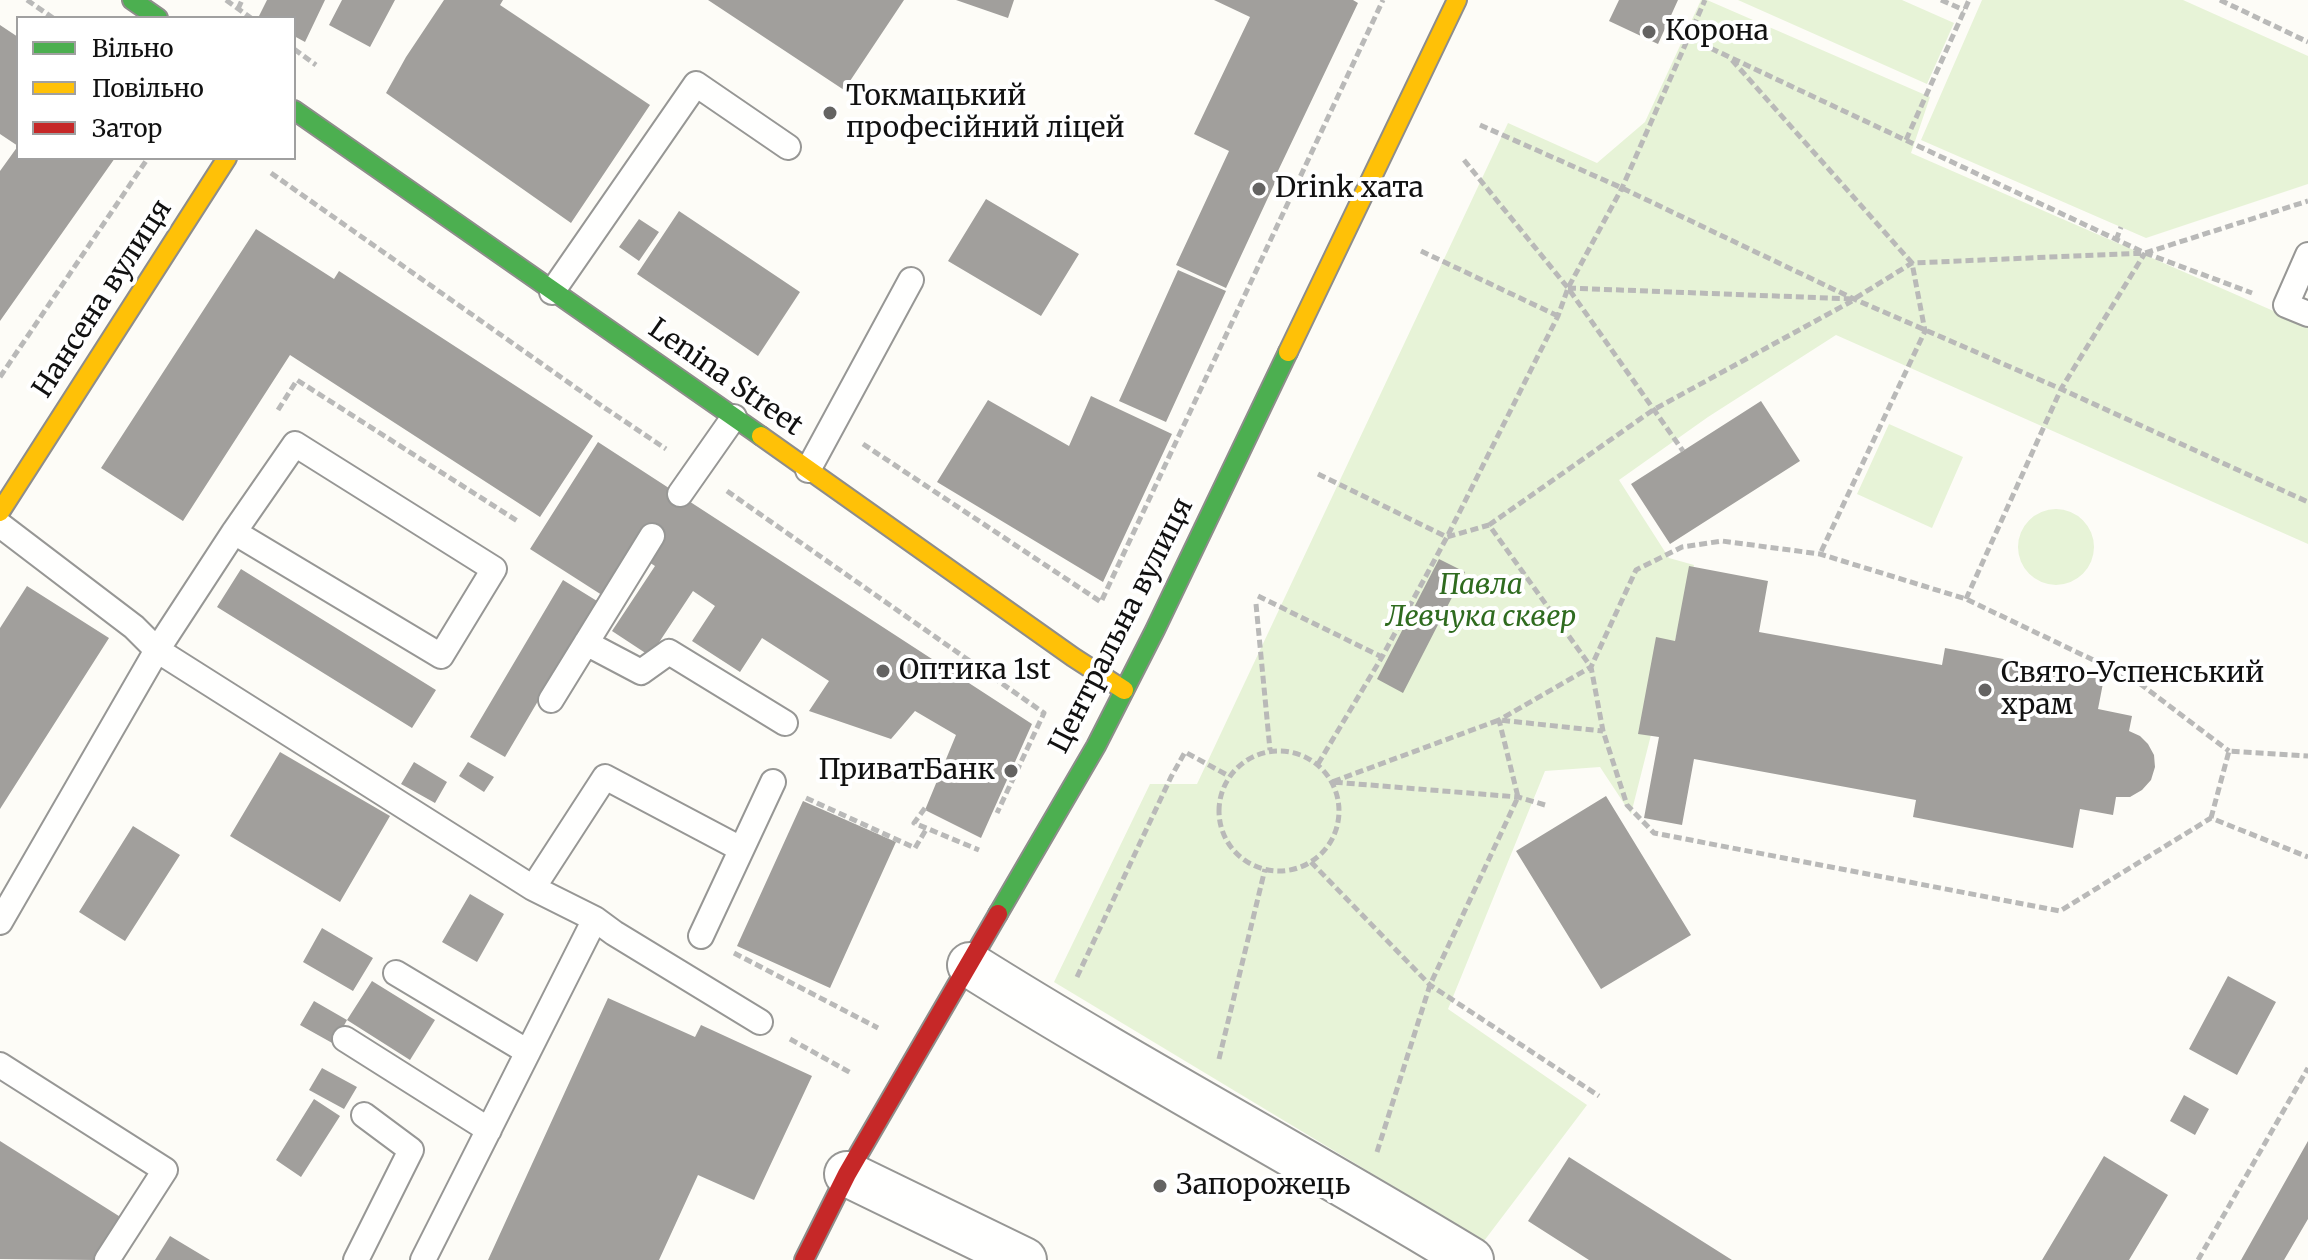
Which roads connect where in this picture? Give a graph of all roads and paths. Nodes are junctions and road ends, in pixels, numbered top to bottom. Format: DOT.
graph roads {
  1 [pos="27,0"];
  2 [pos="132,0"];
  3 [pos="226,0"];
  4 [pos="242,0"];
  5 [pos="1457,0"];
  6 [pos="1705,0"];
  7 [pos="1941,0"];
  8 [pos="1969,0"];
  9 [pos="2220,0"];
  10 [pos="238,9"];
  11 [pos="1964,10"];
  12 [pos="50,16"];
  13 [pos="155,16"];
  14 [pos="248,16"];
  15 [pos="1689,38"];
  16 [pos="2308,42"];
  17 [pos="1730,58"];
  18 [pos="296,111"];
  19 [pos="1480,125"];
  20 [pos="1906,140"];
  21 [pos="788,147"];
  22 [pos="147,160"];
  23 [pos="226,160"];
  24 [pos="1464,160"];
  25 [pos="1622,188"];
  26 [pos="2308,201"];
  27 [pos="2121,227"];
  28 [pos="2116,240"];
  29 [pos="1421,251"];
  30 [pos="2145,253"];
  31 [pos="2308,255"];
  32 [pos="1912,263"];
  33 [pos="911,280"];
  34 [pos="1568,288"];
  35 [pos="552,292"];
  36 [pos="1854,299"];
  37 [pos="2297,310"];
  38 [pos="1558,316"];
  39 [pos="1925,331"];
  40 [pos="0,377"];
  41 [pos="297,380"];
  42 [pos="2061,389"];
  43 [pos="1653,410"];
  44 [pos="734,417"];
  45 [pos="1683,451"];
  46 [pos="808,470"];
  47 [pos="1318,474"];
  48 [pos="680,494"];
  49 [pos="2308,502"];
  50 [pos="0,512"];
  51 [pos="519,522"];
  52 [pos="0,525"];
  53 [pos="1489,525"];
  54 [pos="234,532"];
  55 [pos="652,536"];
  56 [pos="1447,537"];
  57 [pos="1820,554"];
  58 [pos="1258,596"];
  59 [pos="1966,599"];
  60 [pos="1256,604"];
  61 [pos="586,643"];
  62 [pos="157,650"];
  63 [pos="1382,657"];
  64 [pos="1591,667"];
  65 [pos="1124,690"];
  66 [pos="551,700"];
  67 [pos="1499,720"];
  68 [pos="785,723"];
  69 [pos="1603,731"];
  70 [pos="1270,750"];
  71 [pos="2229,751"];
  72 [pos="2308,756"];
  73 [pos="1318,764"];
  74 [pos="1229,776"];
  75 [pos="1332,782"];
  76 [pos="783,787"];
  77 [pos="1518,797"];
  78 [pos="1545,805"];
  79 [pos="925,808"];
  80 [pos="2211,818"];
  81 [pos="927,828"];
  82 [pos="741,849"];
  83 [pos="980,850"];
  84 [pos="2308,857"];
  85 [pos="1311,862"];
  86 [pos="1265,869"];
  87 [pos="533,888"];
  88 [pos="595,919"];
  89 [pos="0,922"];
  90 [pos="701,936"];
  91 [pos="970,965"];
  92 [pos="396,973"];
  93 [pos="1430,985"];
  94 [pos="1057,1019"];
  95 [pos="760,1022"];
  96 [pos="886,1032"];
  97 [pos="345,1039"];
  98 [pos="528,1052"];
  99 [pos="0,1065"];
  100 [pos="2308,1068"];
  101 [pos="862,1080"];
  102 [pos="1599,1096"];
  103 [pos="1207,1107"];
  104 [pos="364,1115"];
  105 [pos="489,1130"];
  106 [pos="847,1174"];
  107 [pos="1364,1195"];
  108 [pos="107,1260"];
  109 [pos="356,1260"];
  110 [pos="423,1260"];
  111 [pos="804,1260"];
  112 [pos="1024,1260"];
  113 [pos="1471,1260"];
  114 [pos="2198,1260"];
  1 -- 12 [label="path"];
  2 -- 13 [label="street"];
  3 -- 10 [label="path"];
  4 -- 10 [label="path"];
  5 -- 65 [label="street, Центральна вулиця"];
  6 -- 15 [label="path"];
  7 -- 11 [label="path"];
  8 -- 11 [label="path"];
  9 -- 16 [label="path"];
  10 -- 14 [label="path"];
  11 -- 20 [label="path"];
  15 -- 17 [label="path"];
  15 -- 25 [label="path"];
  17 -- 20 [label="path"];
  17 -- 32 [label="path"];
  18 -- 35 [label="street, Lenina Street"];
  19 -- 25 [label="path"];
  20 -- 28 [label="path"];
  21 -- 35 [label="lane"];
  22 -- 40 [label="path"];
  23 -- 50 [label="street, Нансена вулиця"];
  24 -- 34 [label="path"];
  25 -- 34 [label="path"];
  25 -- 36 [label="path"];
  26 -- 30 [label="path"];
  27 -- 28 [label="path"];
  28 -- 30 [label="path"];
  29 -- 38 [label="path"];
  30 -- 32 [label="path"];
  30 -- 37 [label="path"];
  30 -- 42 [label="path"];
  31 -- 37 [label="lane"];
  32 -- 36 [label="path"];
  32 -- 39 [label="path"];
  33 -- 46 [label="lane"];
  34 -- 36 [label="path"];
  34 -- 38 [label="path"];
  34 -- 43 [label="path"];
  35 -- 44 [label="street, Lenina Street"];
  36 -- 39 [label="path"];
  36 -- 43 [label="path"];
  38 -- 56 [label="path"];
  39 -- 42 [label="path"];
  39 -- 57 [label="path"];
  41 -- 51 [label="path"];
  42 -- 49 [label="path"];
  42 -- 59 [label="path"];
  43 -- 45 [label="path"];
  43 -- 53 [label="path"];
  44 -- 46 [label="street, Lenina Street"];
  44 -- 48 [label="lane"];
  46 -- 65 [label="street, Lenina Street"];
  47 -- 56 [label="path"];
  52 -- 62 [label="lane"];
  53 -- 56 [label="path"];
  53 -- 64 [label="path"];
  54 -- 54 [label="lane"];
  54 -- 62 [label="lane"];
  55 -- 61 [label="lane"];
  56 -- 63 [label="path"];
  57 -- 59 [label="path"];
  57 -- 64 [label="path"];
  58 -- 63 [label="path"];
  59 -- 71 [label="path"];
  60 -- 70 [label="path"];
  61 -- 66 [label="lane"];
  61 -- 68 [label="lane"];
  62 -- 87 [label="lane"];
  62 -- 89 [label="lane"];
  63 -- 73 [label="path"];
  64 -- 67 [label="path"];
  64 -- 69 [label="path"];
  65 -- 91 [label="street, Центральна вулиця"];
  67 -- 69 [label="path"];
  67 -- 75 [label="path"];
  67 -- 77 [label="path"];
  69 -- 80 [label="path"];
  70 -- 73 [label="path"];
  70 -- 74 [label="path"];
  71 -- 72 [label="path"];
  71 -- 80 [label="path"];
  73 -- 75 [label="path"];
  74 -- 86 [label="path"];
  74 -- 94 [label="path"];
  75 -- 77 [label="path"];
  75 -- 85 [label="path"];
  76 -- 81 [label="path"];
  76 -- 82 [label="lane"];
  77 -- 78 [label="path"];
  77 -- 93 [label="path"];
  79 -- 81 [label="path"];
  80 -- 84 [label="path"];
  81 -- 83 [label="path"];
  82 -- 87 [label="lane"];
  82 -- 90 [label="lane"];
  85 -- 86 [label="path"];
  85 -- 93 [label="path"];
  86 -- 103 [label="path"];
  87 -- 88 [label="lane"];
  88 -- 95 [label="lane"];
  88 -- 98 [label="lane"];
  90 -- 96 [label="path"];
  91 -- 94 [label="street"];
  91 -- 106 [label="street, Центральна вулиця"];
  92 -- 98 [label="lane"];
  93 -- 102 [label="path"];
  93 -- 107 [label="path"];
  94 -- 103 [label="street"];
  95 -- 101 [label="path"];
  97 -- 105 [label="lane"];
  98 -- 105 [label="lane"];
  99 -- 108 [label="lane"];
  100 -- 114 [label="path"];
  103 -- 107 [label="street"];
  104 -- 109 [label="lane"];
  105 -- 110 [label="lane"];
  106 -- 111 [label="street, Центральна вулиця"];
  106 -- 112 [label="street"];
  107 -- 113 [label="street"];
}
